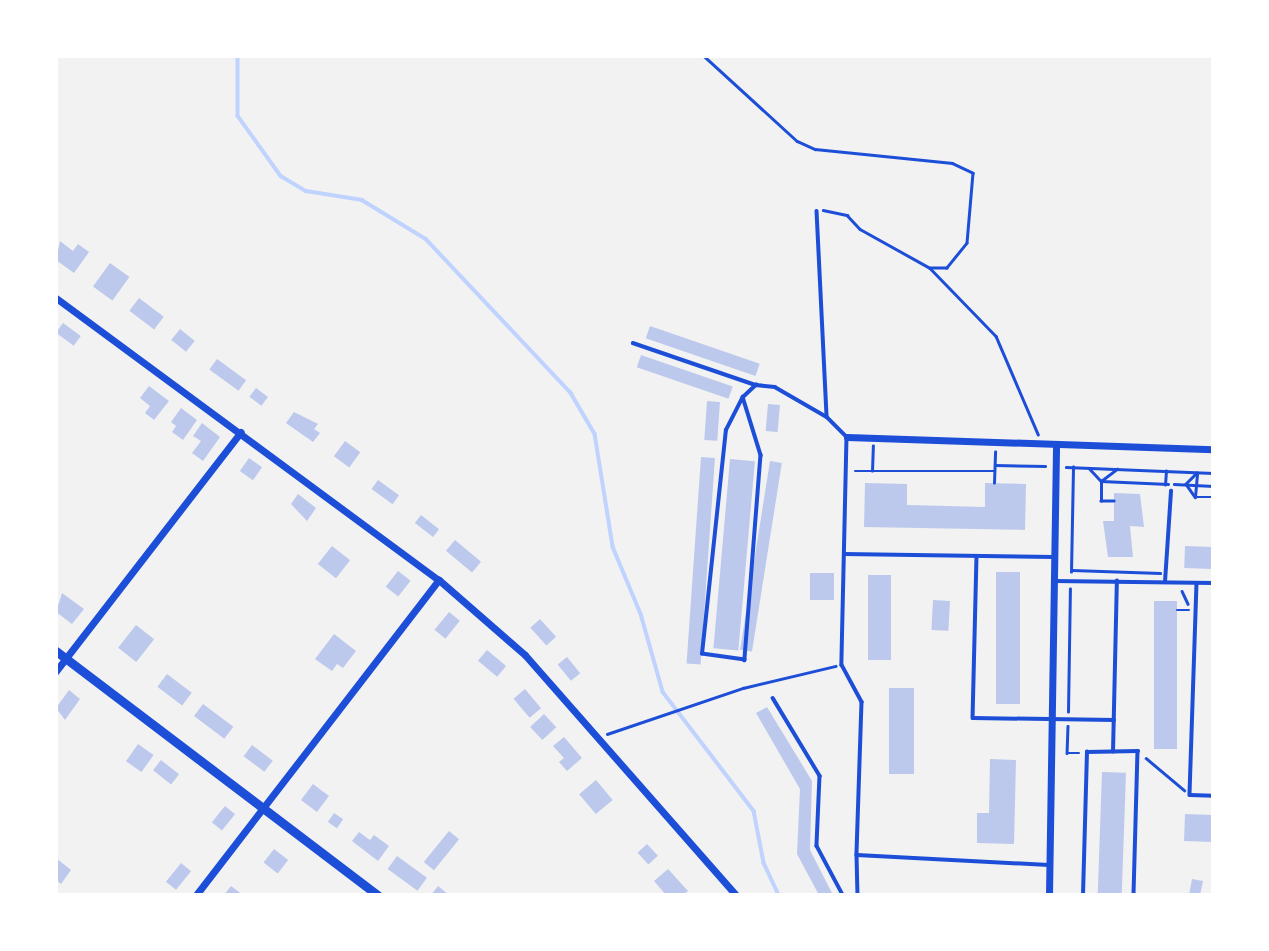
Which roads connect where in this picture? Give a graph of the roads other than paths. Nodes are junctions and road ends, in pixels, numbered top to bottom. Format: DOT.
graph roads {
  1 [pos="817,211"];
  2 [pos="56,298"];
  3 [pos="633,343"];
  4 [pos="756,385"];
  5 [pos="743,397"];
  6 [pos="827,417"];
  7 [pos="241,432"];
  8 [pos="847,437"];
  9 [pos="1056,444"];
  10 [pos="1213,449"];
  11 [pos="1171,491"];
  12 [pos="844,554"];
  13 [pos="977,556"];
  14 [pos="1054,557"];
  15 [pos="439,580"];
  16 [pos="1054,580"];
  17 [pos="1118,581"];
  18 [pos="1165,582"];
  19 [pos="1197,583"];
  20 [pos="1213,583"];
  21 [pos="56,651"];
  22 [pos="66,658"];
  23 [pos="56,671"];
  24 [pos="773,698"];
  25 [pos="1052,720"];
  26 [pos="1114,720"];
  27 [pos="1113,752"];
  28 [pos="1213,796"];
  29 [pos="262,808"];
  30 [pos="858,855"];
  31 [pos="1049,865"];
  32 [pos="196,895"];
  33 [pos="378,895"];
  34 [pos="736,895"];
  35 [pos="843,895"];
  36 [pos="858,895"];
  37 [pos="1049,895"];
  38 [pos="1083,895"];
  39 [pos="1134,895"];
  1 -- 6 [label="lane"];
  2 -- 7 [label="street"];
  3 -- 4 [label="lane"];
  4 -- 5 [label="lane"];
  4 -- 6 [label="lane"];
  5 -- 5 [label="lane"];
  6 -- 8 [label="lane"];
  7 -- 15 [label="street"];
  7 -- 22 [label="street"];
  8 -- 9 [label="street"];
  8 -- 12 [label="lane"];
  9 -- 10 [label="street"];
  9 -- 14 [label="street"];
  11 -- 18 [label="lane"];
  12 -- 13 [label="lane"];
  12 -- 30 [label="lane"];
  13 -- 14 [label="lane"];
  13 -- 25 [label="lane"];
  14 -- 16 [label="street"];
  15 -- 29 [label="street"];
  15 -- 34 [label="street"];
  16 -- 17 [label="lane"];
  16 -- 25 [label="street"];
  17 -- 18 [label="lane"];
  17 -- 26 [label="lane"];
  18 -- 19 [label="lane"];
  19 -- 20 [label="lane"];
  19 -- 28 [label="lane"];
  21 -- 22 [label="street"];
  22 -- 23 [label="street"];
  22 -- 29 [label="street"];
  24 -- 35 [label="lane"];
  25 -- 26 [label="lane"];
  25 -- 31 [label="street"];
  26 -- 27 [label="lane"];
  27 -- 38 [label="lane"];
  27 -- 39 [label="lane"];
  29 -- 32 [label="street"];
  29 -- 33 [label="street"];
  30 -- 31 [label="lane"];
  30 -- 36 [label="lane"];
  31 -- 37 [label="street"];
}
